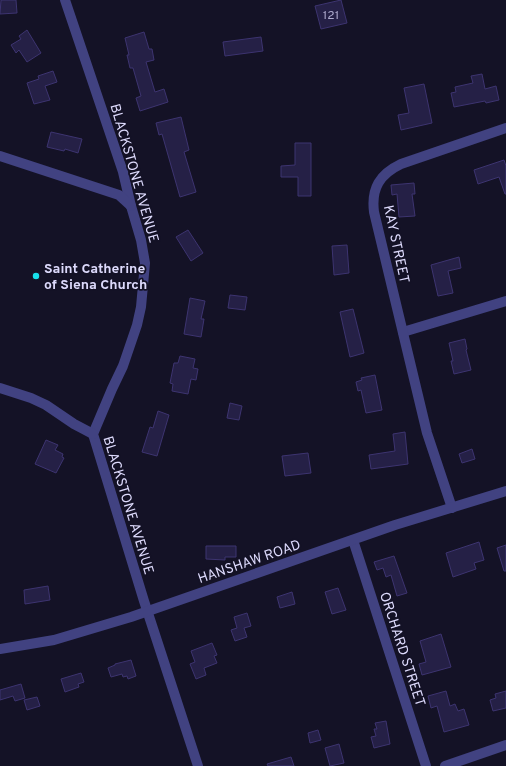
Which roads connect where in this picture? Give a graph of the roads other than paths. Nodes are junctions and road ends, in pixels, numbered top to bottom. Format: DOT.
graph roads {
  1 [pos="65,0"];
  2 [pos="506,128"];
  3 [pos="0,156"];
  4 [pos="131,206"];
  5 [pos="506,301"];
  6 [pos="403,332"];
  7 [pos="0,388"];
  8 [pos="93,434"];
  9 [pos="506,491"];
  10 [pos="452,508"];
  11 [pos="353,540"];
  12 [pos="147,612"];
  13 [pos="0,649"];
  14 [pos="506,745"];
  15 [pos="198,766"];
  16 [pos="426,766"];
  17 [pos="445,766"];
  1 -- 4 [label="street, BLACKSTONE AVENUE"];
  2 -- 6 [label="street, KAY STREET"];
  3 -- 4 [label="street"];
  4 -- 8 [label="street, BLACKSTONE AVENUE"];
  5 -- 6 [label="street"];
  6 -- 10 [label="street, KAY STREET"];
  7 -- 8 [label="street"];
  8 -- 12 [label="street, BLACKSTONE AVENUE"];
  9 -- 10 [label="street, HANSHAW ROAD"];
  10 -- 11 [label="street, HANSHAW ROAD"];
  11 -- 12 [label="street, HANSHAW ROAD"];
  11 -- 16 [label="street, ORCHARD STREET"];
  12 -- 13 [label="street, HANSHAW ROAD"];
  12 -- 15 [label="street, BLACKSTONE AVENUE"];
  14 -- 17 [label="street"];
}
